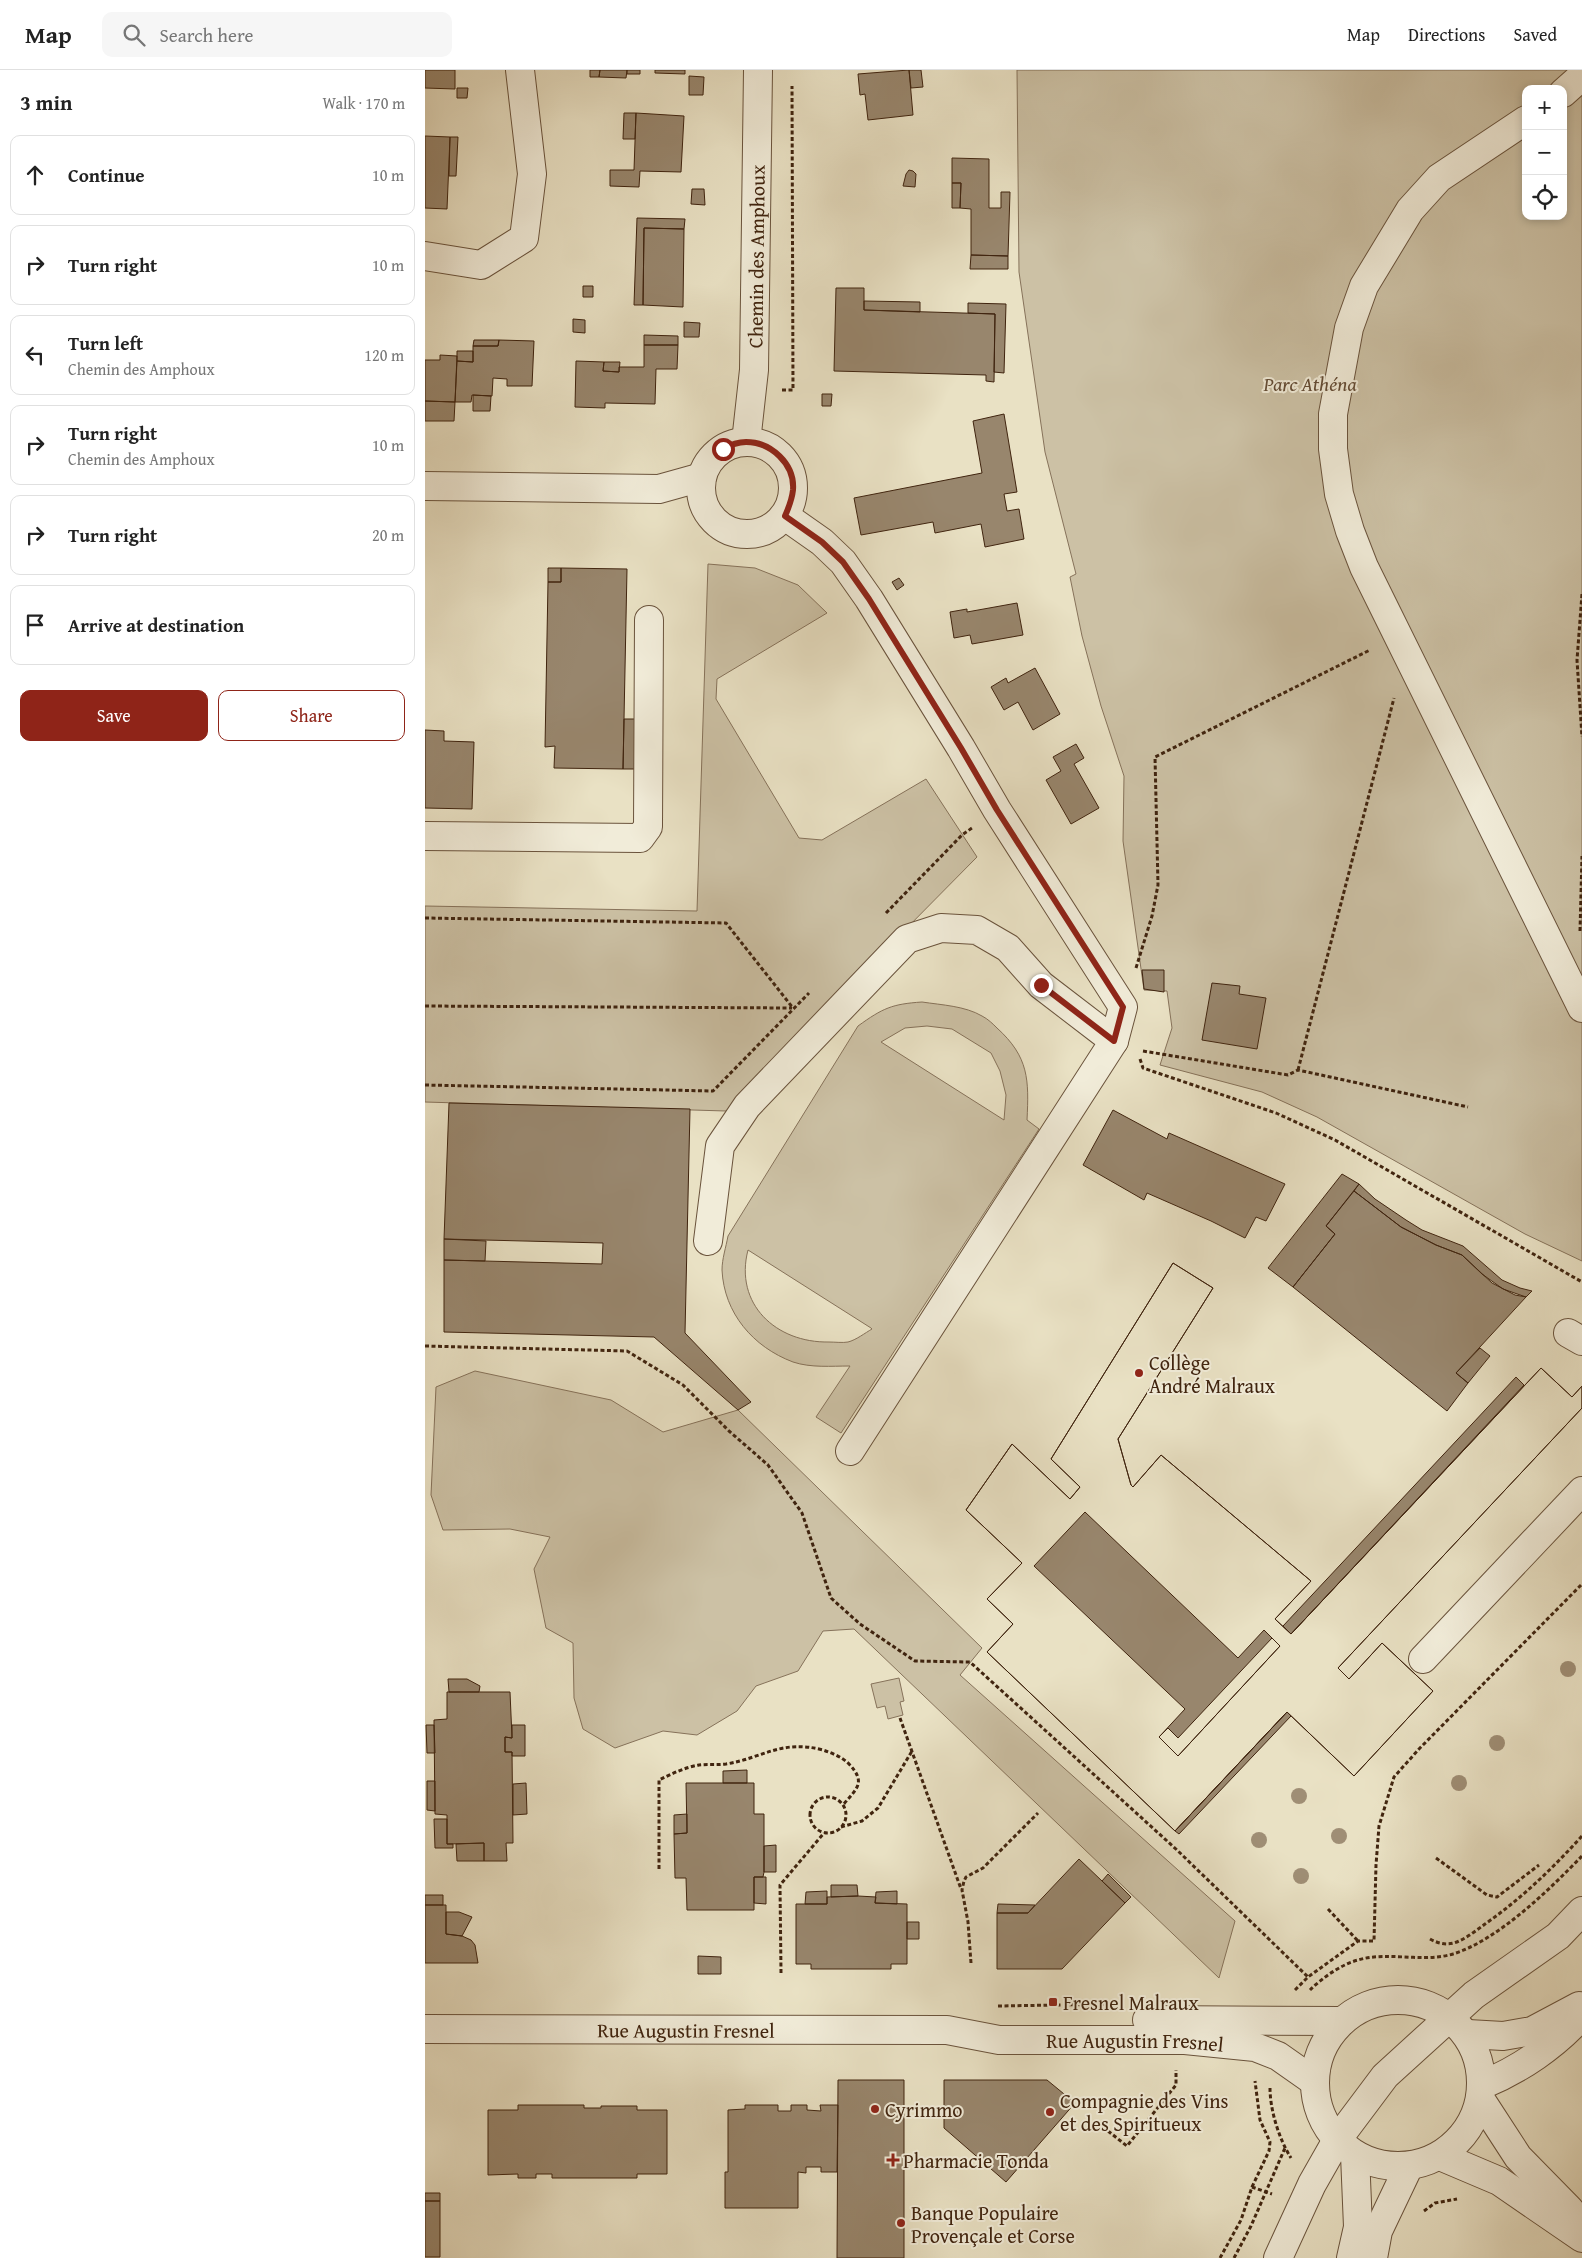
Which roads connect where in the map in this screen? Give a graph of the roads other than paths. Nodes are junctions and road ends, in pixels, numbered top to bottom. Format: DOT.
graph roads {
  1 [pos="520,70"];
  2 [pos="758,70"];
  3 [pos="1582,76"];
  4 [pos="1567,89"];
  5 [pos="1522,123"];
  6 [pos="425,256"];
  7 [pos="746,442"];
  8 [pos="702,477"];
  9 [pos="425,486"];
  10 [pos="785,516"];
  11 [pos="649,620"];
  12 [pos="425,836"];
  13 [pos="1582,1008"];
  14 [pos="1114,1041"];
  15 [pos="708,1241"];
  16 [pos="850,1451"];
  17 [pos="1582,1491"];
  18 [pos="1423,1659"];
  19 [pos="1582,1911"];
  20 [pos="1582,2004"];
  21 [pos="1582,2015"];
  22 [pos="1342,2020"];
  23 [pos="1459,2025"];
  24 [pos="425,2029"];
  25 [pos="947,2030"];
  26 [pos="1315,2082"];
  27 [pos="1481,2092"];
  28 [pos="1346,2148"];
  29 [pos="1440,2156"];
  30 [pos="1409,2166"];
  31 [pos="1582,2225"];
  32 [pos="1582,2238"];
  33 [pos="1277,2258"];
  34 [pos="1351,2258"];
  35 [pos="1373,2258"];
  1 -- 6 [label="street"];
  2 -- 7 [label="street, Chemin des Amphoux"];
  3 -- 4 [label="street"];
  5 -- 13 [label="street"];
  7 -- 8 [label="street"];
  7 -- 10 [label="street"];
  8 -- 9 [label="street"];
  8 -- 10 [label="street"];
  10 -- 14 [label="street"];
  11 -- 12 [label="street"];
  14 -- 15 [label="street"];
  14 -- 16 [label="street"];
  17 -- 18 [label="street"];
  19 -- 23 [label="street"];
  20 -- 23 [label="street"];
  21 -- 27 [label="street"];
  22 -- 23 [label="street"];
  22 -- 25 [label="street, Rue Augustin Fresnel"];
  22 -- 26 [label="street"];
  23 -- 27 [label="street"];
  23 -- 28 [label="street"];
  24 -- 25 [label="street, Rue Augustin Fresnel"];
  25 -- 26 [label="street, Rue Augustin Fresnel"];
  26 -- 28 [label="street"];
  27 -- 29 [label="street"];
  27 -- 31 [label="street"];
  28 -- 30 [label="street"];
  28 -- 33 [label="street"];
  28 -- 34 [label="street"];
  29 -- 30 [label="street"];
  29 -- 32 [label="street"];
  30 -- 35 [label="street"];
}
